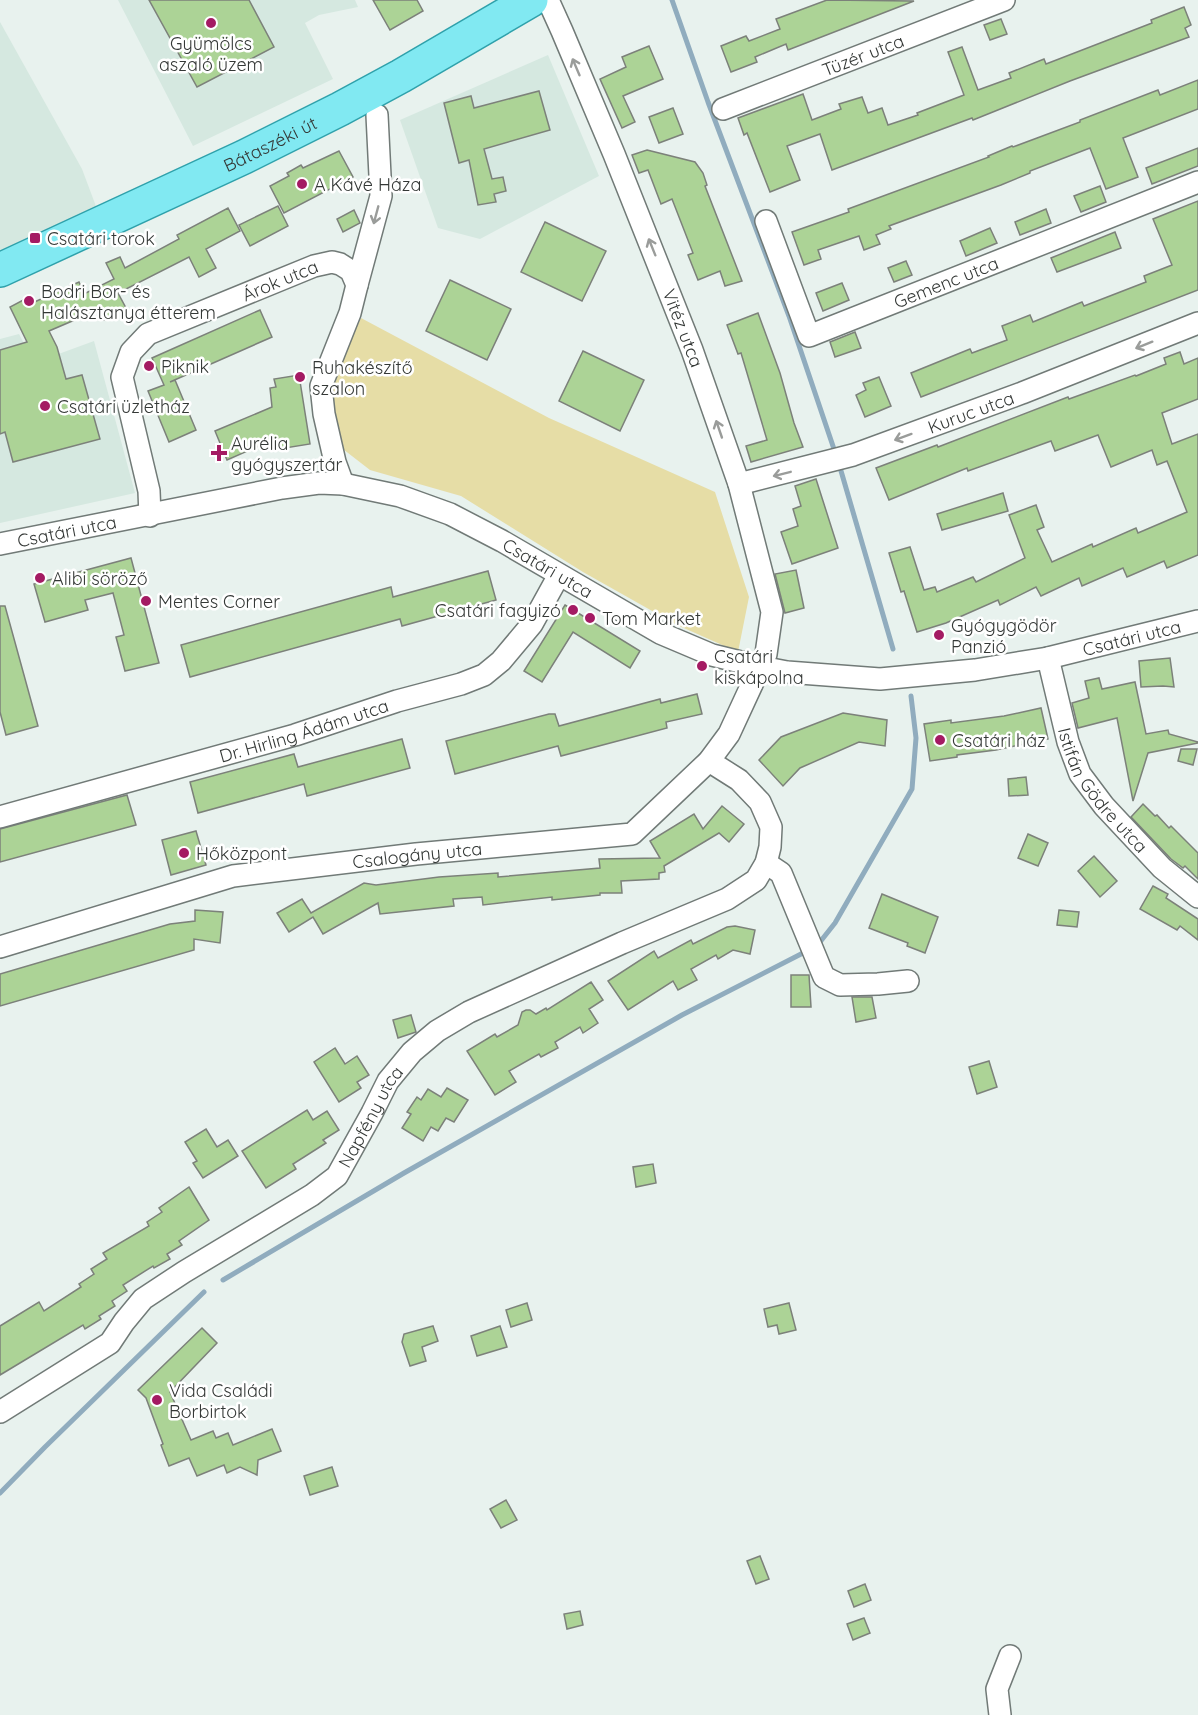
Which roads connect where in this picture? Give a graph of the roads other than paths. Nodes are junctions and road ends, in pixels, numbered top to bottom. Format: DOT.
graph roads {
  1 [pos="531,0"];
  2 [pos="548,0"];
  3 [pos="1004,0"];
  4 [pos="723,109"];
  5 [pos="377,115"];
  6 [pos="1198,182"];
  7 [pos="766,221"];
  8 [pos="0,270"];
  9 [pos="357,285"];
  10 [pos="1198,323"];
  11 [pos="343,484"];
  12 [pos="739,484"];
  13 [pos="150,516"];
  14 [pos="0,544"];
  15 [pos="560,575"];
  16 [pos="1198,621"];
  17 [pos="1048,658"];
  18 [pos="761,667"];
  19 [pos="709,761"];
  20 [pos="0,817"];
  21 [pos="766,863"];
  22 [pos="1198,897"];
  23 [pos="0,948"];
  24 [pos="908,981"];
  25 [pos="0,1412"];
  26 [pos="1010,1656"];
  27 [pos="1000,1715"];
  1 -- 8 [label="main road, Bátaszéki út"];
  12 -- 2 [label="street, Vitéz utca, one-way"];
  3 -- 4 [label="street, Tüzér utca"];
  5 -- 9 [label="street, one-way"];
  6 -- 7 [label="street, Gemenc utca"];
  9 -- 11 [label="street"];
  9 -- 13 [label="street, Árok utca"];
  10 -- 12 [label="street, Kuruc utca, one-way"];
  11 -- 13 [label="street, Csatári utca"];
  11 -- 15 [label="street, Csatári utca"];
  12 -- 18 [label="street, Vitéz utca"];
  13 -- 14 [label="street, Csatári utca"];
  15 -- 18 [label="street, Csatári utca"];
  15 -- 20 [label="street, Dr. Hirling Ádám utca"];
  16 -- 17 [label="street, Csatári utca"];
  17 -- 18 [label="street, Csatári utca"];
  17 -- 22 [label="street, Istifán Gödre utca"];
  18 -- 19 [label="street, Csalogány utca"];
  19 -- 21 [label="street"];
  19 -- 23 [label="street, Csalogány utca"];
  21 -- 24 [label="street"];
  21 -- 25 [label="street, Napfény utca"];
  26 -- 27 [label="street"];
}
